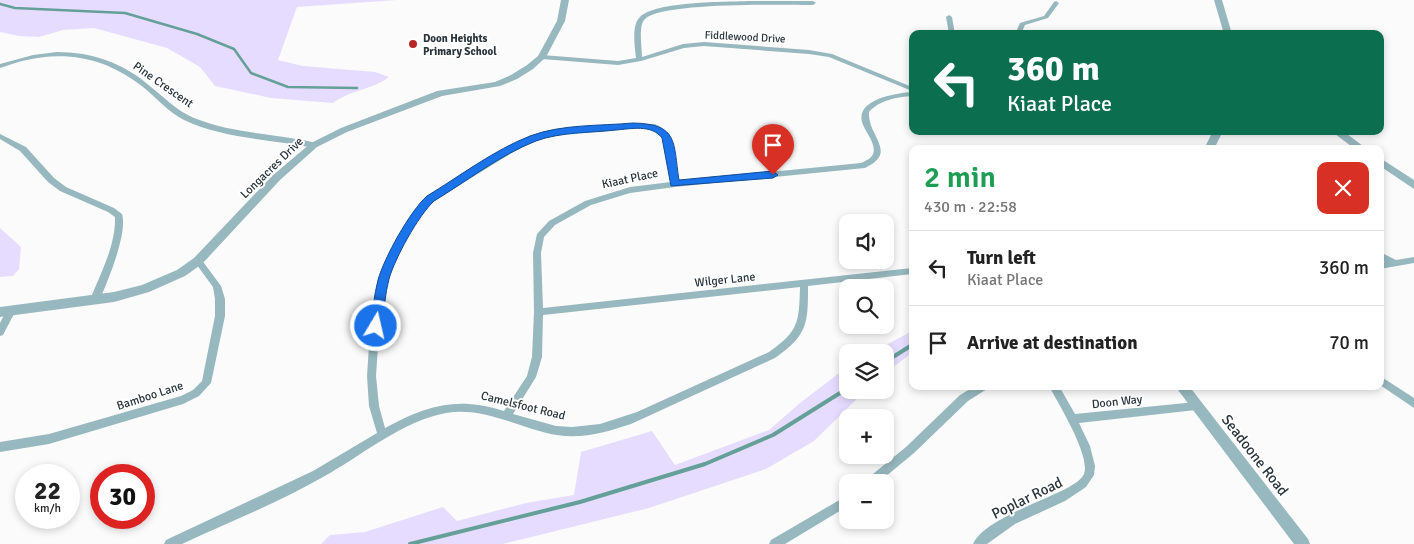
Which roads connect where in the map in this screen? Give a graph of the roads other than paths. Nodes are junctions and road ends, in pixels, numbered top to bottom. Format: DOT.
graph roads {
  1 [pos="565,0"];
  2 [pos="1218,0"];
  3 [pos="814,3"];
  4 [pos="1056,3"];
  5 [pos="949,18"];
  6 [pos="951,30"];
  7 [pos="1020,30"];
  8 [pos="1227,30"];
  9 [pos="542,56"];
  10 [pos="639,60"];
  11 [pos="0,66"];
  12 [pos="909,88"];
  13 [pos="909,95"];
  14 [pos="1342,135"];
  15 [pos="0,136"];
  16 [pos="314,145"];
  17 [pos="1356,145"];
  18 [pos="1384,164"];
  19 [pos="675,184"];
  20 [pos="1414,185"];
  21 [pos="1384,257"];
  22 [pos="198,260"];
  23 [pos="1414,260"];
  24 [pos="1395,263"];
  25 [pos="1384,265"];
  26 [pos="909,271"];
  27 [pos="804,284"];
  28 [pos="95,300"];
  29 [pos="11,310"];
  30 [pos="0,312"];
  31 [pos="539,312"];
  32 [pos="0,332"];
  33 [pos="1384,383"];
  34 [pos="977,390"];
  35 [pos="1056,390"];
  36 [pos="1184,390"];
  37 [pos="1414,404"];
  38 [pos="1196,406"];
  39 [pos="507,415"];
  40 [pos="1071,419"];
  41 [pos="383,436"];
  42 [pos="0,447"];
  43 [pos="882,474"];
  44 [pos="1087,479"];
  45 [pos="839,505"];
  46 [pos="170,544"];
  47 [pos="775,544"];
  48 [pos="979,544"];
  49 [pos="1303,544"];
  1 -- 9 [label="street, Longacres Drive"];
  2 -- 8 [label="street"];
  3 -- 10 [label="street"];
  4 -- 7 [label="street"];
  5 -- 6 [label="street"];
  9 -- 10 [label="street, Fiddlewood Drive"];
  9 -- 16 [label="street, Longacres Drive"];
  10 -- 12 [label="street, Fiddlewood Drive"];
  11 -- 16 [label="street, Pine Crescent"];
  13 -- 19 [label="street, Kiaat Place"];
  14 -- 17 [label="street"];
  15 -- 28 [label="street"];
  16 -- 22 [label="street, Longacres Drive"];
  18 -- 20 [label="street"];
  19 -- 31 [label="street, Kiaat Place"];
  19 -- 41 [label="street"];
  21 -- 24 [label="street"];
  22 -- 28 [label="street, Longacres Drive"];
  22 -- 42 [label="street, Bamboo Lane"];
  23 -- 24 [label="street"];
  24 -- 25 [label="street"];
  26 -- 27 [label="street, Wilger Lane"];
  27 -- 31 [label="street, Wilger Lane"];
  27 -- 39 [label="street, Camelsfoot Road"];
  28 -- 29 [label="street, Longacres Drive"];
  29 -- 30 [label="street, Longacres Drive"];
  29 -- 32 [label="street"];
  31 -- 39 [label="street, Kiaat Place"];
  33 -- 37 [label="street"];
  34 -- 43 [label="street"];
  35 -- 40 [label="street"];
  36 -- 38 [label="street, Seadoone Road"];
  38 -- 40 [label="street, Doon Way"];
  38 -- 49 [label="street, Seadoone Road"];
  39 -- 41 [label="street, Camelsfoot Road"];
  40 -- 44 [label="street"];
  41 -- 46 [label="street, Camelsfoot Road"];
  44 -- 48 [label="street, Poplar Road"];
  45 -- 47 [label="street"];
}
